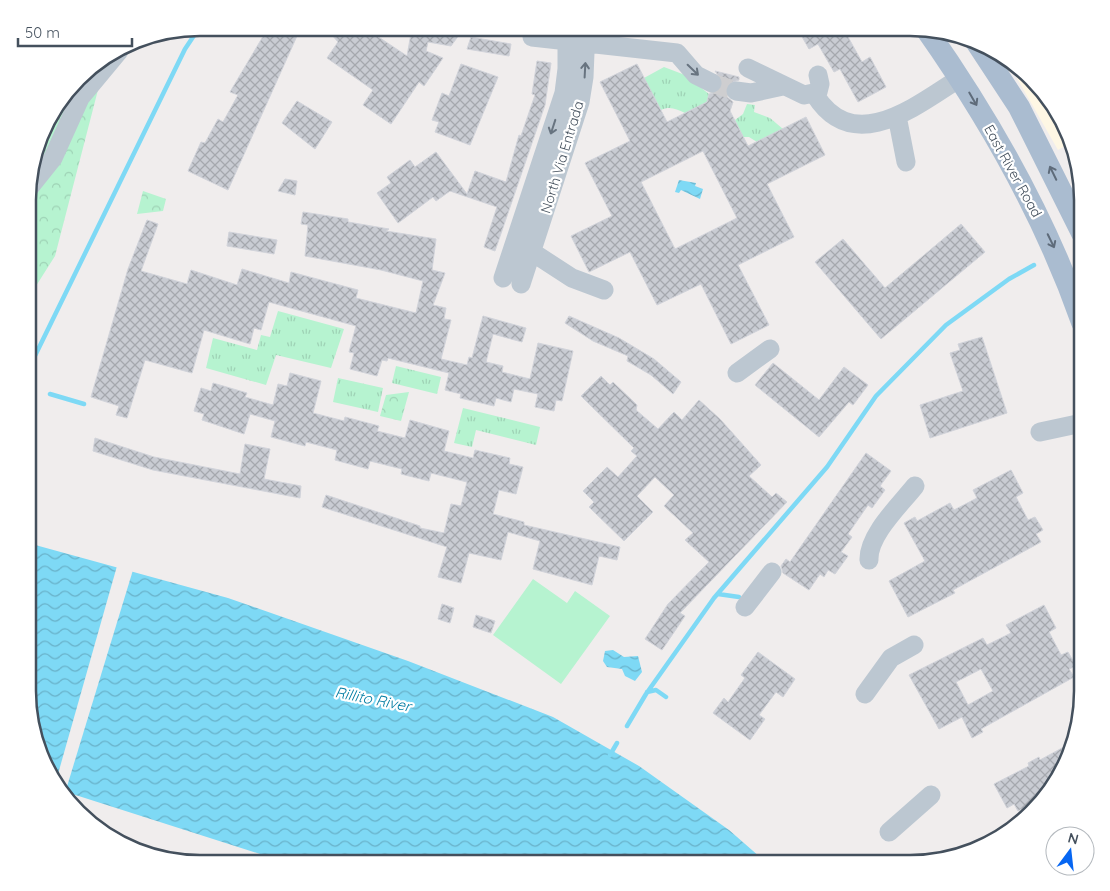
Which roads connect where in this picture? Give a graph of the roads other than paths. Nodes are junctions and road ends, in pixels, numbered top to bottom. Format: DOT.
graph roads {
  1 [pos="567,37"];
  2 [pos="586,37"];
  3 [pos="596,37"];
  4 [pos="932,38"];
  5 [pos="984,54"];
  6 [pos="107,66"];
  7 [pos="748,68"];
  8 [pos="818,75"];
  9 [pos="960,78"];
  10 [pos="712,83"];
  11 [pos="782,86"];
  12 [pos="736,91"];
  13 [pos="815,95"];
  14 [pos="897,116"];
  15 [pos="906,162"];
  16 [pos="39,176"];
  17 [pos="1074,217"];
  18 [pos="532,252"];
  19 [pos="503,278"];
  20 [pos="521,284"];
  21 [pos="604,290"];
  22 [pos="1074,299"];
  23 [pos="770,349"];
  24 [pos="737,373"];
  25 [pos="1074,425"];
  26 [pos="1040,432"];
  27 [pos="915,486"];
  28 [pos="870,560"];
  29 [pos="772,572"];
  30 [pos="745,607"];
  31 [pos="914,645"];
  32 [pos="865,694"];
  33 [pos="932,795"];
  34 [pos="888,832"];
  1 -- 19 [label="street, North Via Entrada, one-way"];
  18 -- 2 [label="street, North Via Entrada, one-way"];
  3 -- 10 [label="street, one-way"];
  4 -- 9 [label="main road, East River Road"];
  17 -- 5 [label="main road, one-way"];
  6 -- 16 [label="street"];
  7 -- 11 [label="street"];
  8 -- 13 [label="street"];
  9 -- 14 [label="street"];
  9 -- 22 [label="main road, East River Road, one-way"];
  11 -- 12 [label="street"];
  11 -- 13 [label="street"];
  13 -- 14 [label="street"];
  14 -- 15 [label="street"];
  18 -- 20 [label="street, North Via Entrada"];
  18 -- 21 [label="street"];
  23 -- 24 [label="street"];
  25 -- 26 [label="street"];
  27 -- 28 [label="street"];
  29 -- 30 [label="street"];
  31 -- 32 [label="street"];
  33 -- 34 [label="street"];
}
